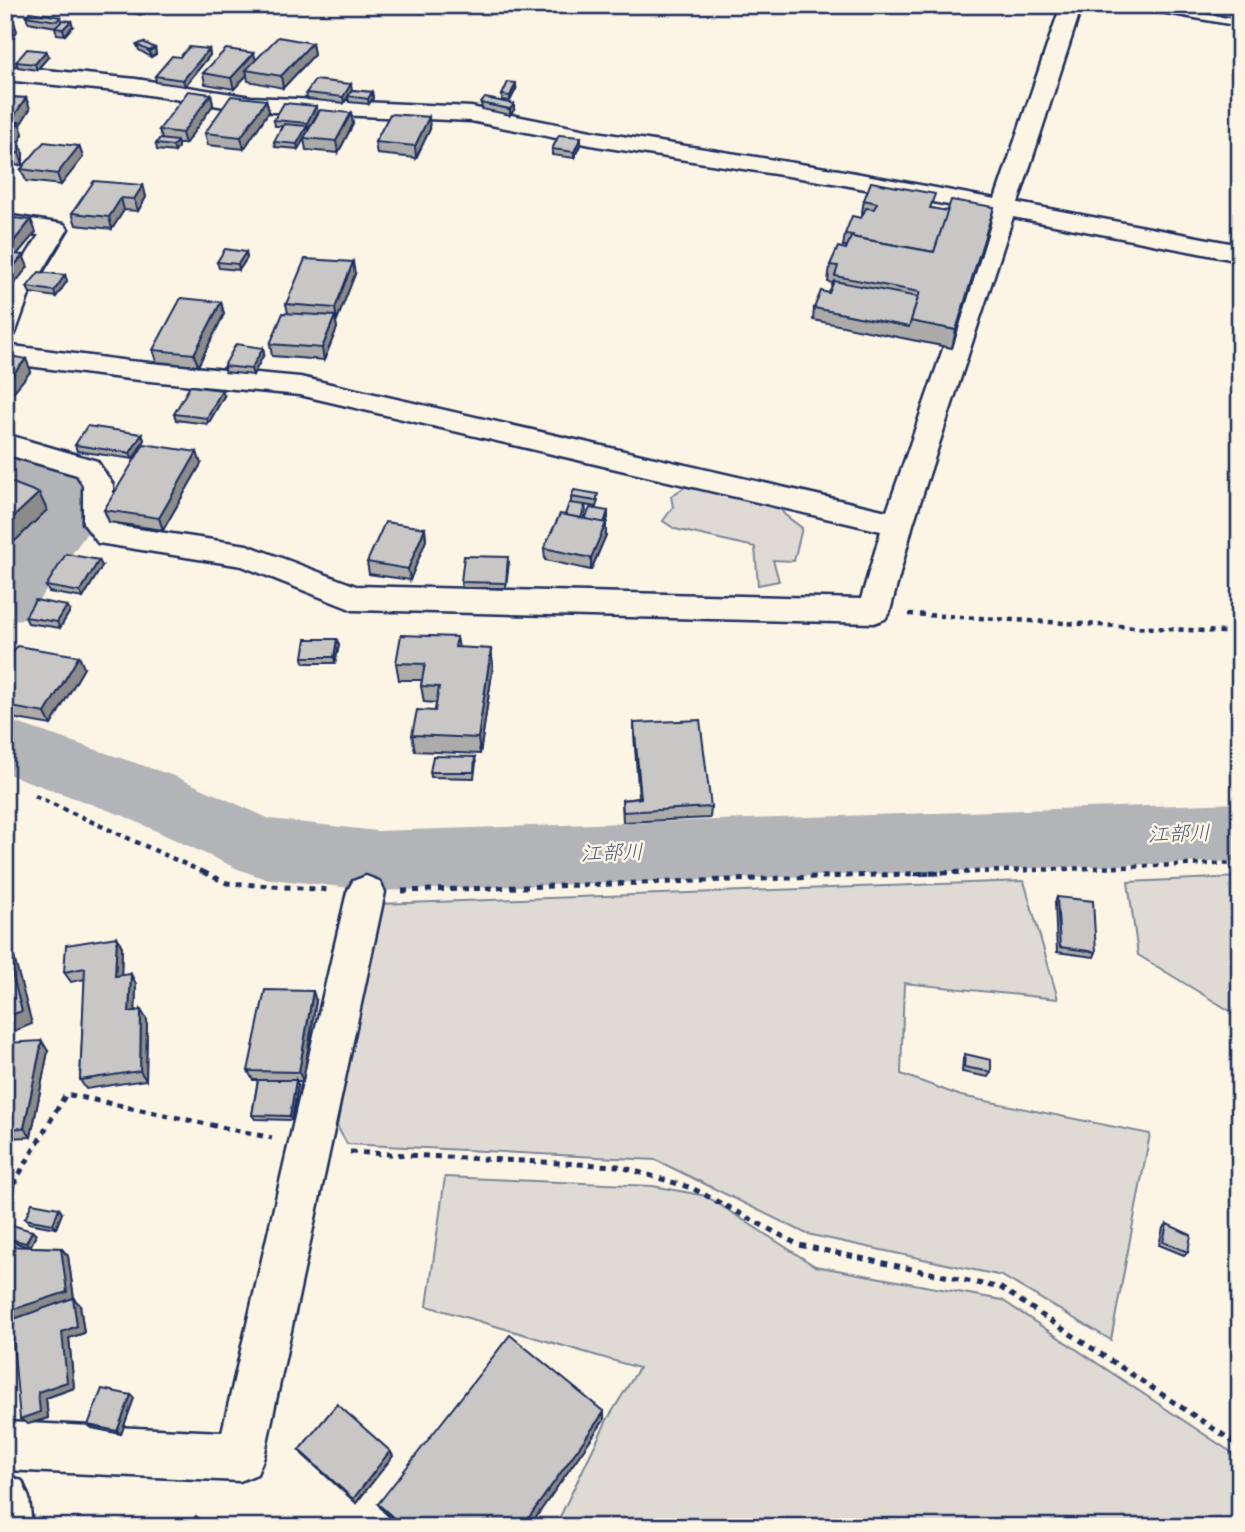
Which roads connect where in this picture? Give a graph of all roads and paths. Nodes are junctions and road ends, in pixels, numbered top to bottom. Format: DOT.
graph roads {
  1 [pos="1072,5"];
  2 [pos="1127,5"];
  3 [pos="1240,23"];
  4 [pos="5,73"];
  5 [pos="1002,209"];
  6 [pos="5,223"];
  7 [pos="1240,253"];
  8 [pos="5,328"];
  9 [pos="5,354"];
  10 [pos="5,444"];
  11 [pos="898,524"];
  12 [pos="874,611"];
  13 [pos="1240,633"];
  14 [pos="35,796"];
  15 [pos="1240,863"];
  16 [pos="366,892"];
  17 [pos="308,1146"];
  18 [pos="5,1207"];
  19 [pos="5,1446"];
  20 [pos="1240,1446"];
  21 [pos="5,1498"];
  22 [pos="8,1527"];
  1 -- 5 [label="street"];
  2 -- 3 [label="lane"];
  4 -- 5 [label="street"];
  5 -- 7 [label="street"];
  5 -- 11 [label="street"];
  6 -- 8 [label="street"];
  9 -- 11 [label="street"];
  10 -- 12 [label="street"];
  11 -- 12 [label="street"];
  12 -- 13 [label="path"];
  14 -- 16 [label="path"];
  15 -- 16 [label="path"];
  16 -- 17 [label="street"];
  17 -- 18 [label="path"];
  17 -- 19 [label="street"];
  17 -- 20 [label="path"];
  21 -- 22 [label="street"];
}
